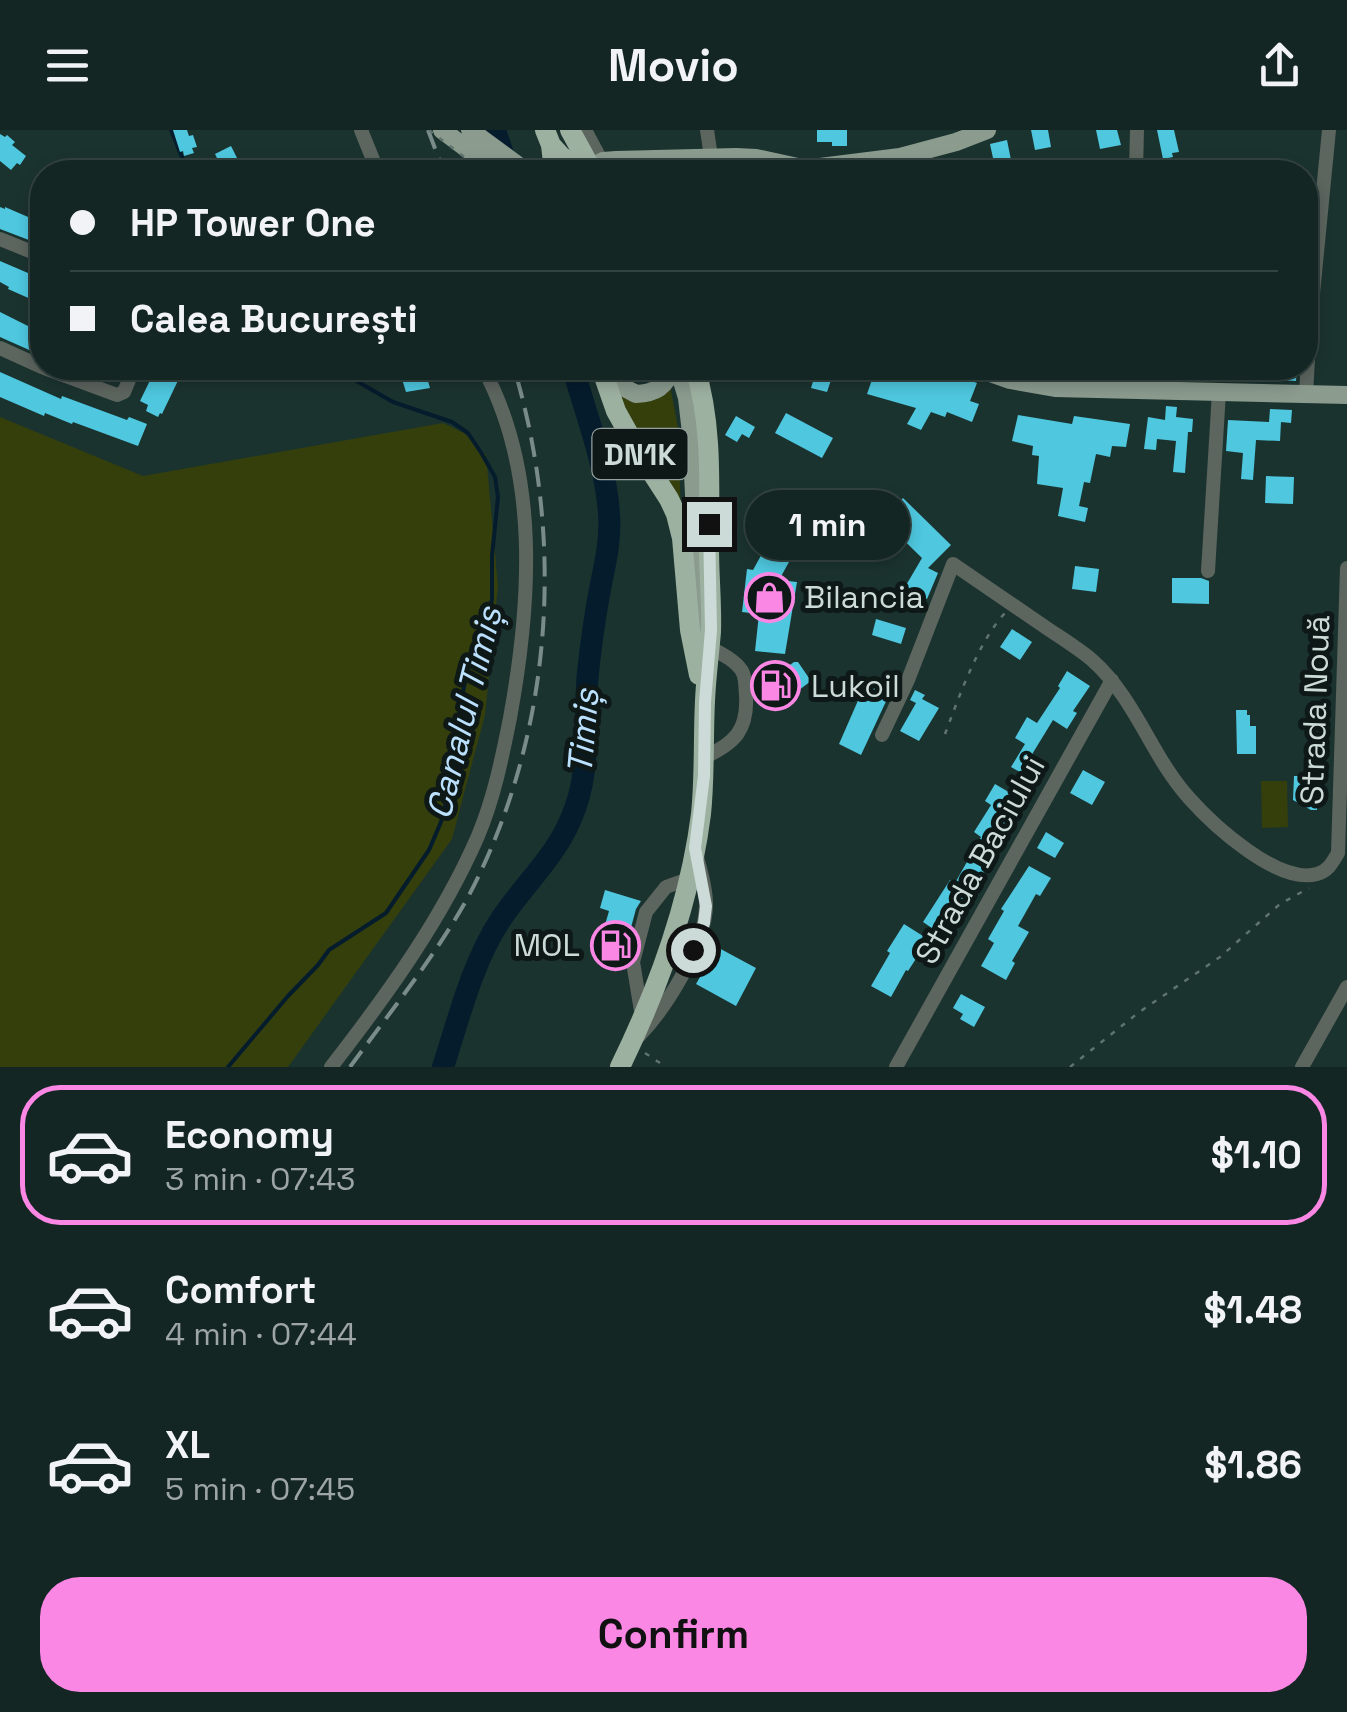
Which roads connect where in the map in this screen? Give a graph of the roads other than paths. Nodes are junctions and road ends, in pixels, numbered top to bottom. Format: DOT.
graph roads {
  1 [pos="361,130"];
  2 [pos="442,130"];
  3 [pos="470,130"];
  4 [pos="570,130"];
  5 [pos="586,130"];
  6 [pos="707,130"];
  7 [pos="987,130"];
  8 [pos="1137,130"];
  9 [pos="1329,130"];
  10 [pos="548,137"];
  11 [pos="712,157"];
  12 [pos="373,160"];
  13 [pos="482,160"];
  14 [pos="511,160"];
  15 [pos="572,160"];
  16 [pos="591,160"];
  17 [pos="599,160"];
  18 [pos="683,160"];
  19 [pos="763,160"];
  20 [pos="876,160"];
  21 [pos="1136,160"];
  22 [pos="0,239"];
  23 [pos="1318,242"];
  24 [pos="30,251"];
  25 [pos="0,348"];
  26 [pos="30,361"];
  27 [pos="77,380"];
  28 [pos="129,380"];
  29 [pos="489,380"];
  30 [pos="605,380"];
  31 [pos="619,380"];
  32 [pos="668,380"];
  33 [pos="679,380"];
  34 [pos="700,380"];
  35 [pos="1010,380"];
  36 [pos="1136,380"];
  37 [pos="1307,380"];
  38 [pos="1136,390"];
  39 [pos="1218,392"];
  40 [pos="1306,394"];
  41 [pos="1347,395"];
  42 [pos="1347,568"];
  43 [pos="1208,571"];
  44 [pos="709,646"];
  45 [pos="1112,680"];
  46 [pos="705,702"];
  47 [pos="882,734"];
  48 [pos="705,758"];
  49 [pos="695,848"];
  50 [pos="1342,853"];
  51 [pos="688,879"];
  52 [pos="1347,987"];
  53 [pos="642,1017"];
  54 [pos="632,1043"];
  55 [pos="332,1067"];
  56 [pos="620,1067"];
  57 [pos="896,1067"];
  58 [pos="1302,1067"];
  1 -- 12 [label="street"];
  2 -- 13 [label="main road"];
  3 -- 14 [label="main road"];
  4 -- 16 [label="highway, bridge"];
  5 -- 17 [label="street"];
  6 -- 11 [label="street"];
  7 -- 20 [label="main road"];
  8 -- 21 [label="street"];
  9 -- 23 [label="street"];
  10 -- 15 [label="highway"];
  11 -- 18 [label="main road"];
  11 -- 19 [label="main road"];
  22 -- 24 [label="street"];
  25 -- 26 [label="street"];
  27 -- 28 [label="street"];
  29 -- 55 [label="street"];
  30 -- 46 [label="highway, DN1K"];
  31 -- 32 [label="main road"];
  33 -- 46 [label="main road"];
  34 -- 44 [label="highway"];
  35 -- 38 [label="main road"];
  36 -- 38 [label="street"];
  37 -- 40 [label="street"];
  38 -- 39 [label="main road"];
  39 -- 40 [label="main road"];
  39 -- 43 [label="street"];
  40 -- 41 [label="main road"];
  42 -- 50 [label="street, Strada Nouă"];
  44 -- 46 [label="highway"];
  44 -- 48 [label="street"];
  45 -- 47 [label="street"];
  45 -- 50 [label="street, Strada Nouă"];
  45 -- 57 [label="street, Strada Baciului"];
  46 -- 48 [label="highway"];
  48 -- 49 [label="highway"];
  49 -- 51 [label="highway"];
  49 -- 54 [label="street"];
  51 -- 53 [label="highway"];
  51 -- 53 [label="street"];
  52 -- 58 [label="street"];
  53 -- 54 [label="highway"];
  54 -- 56 [label="highway"];
}
